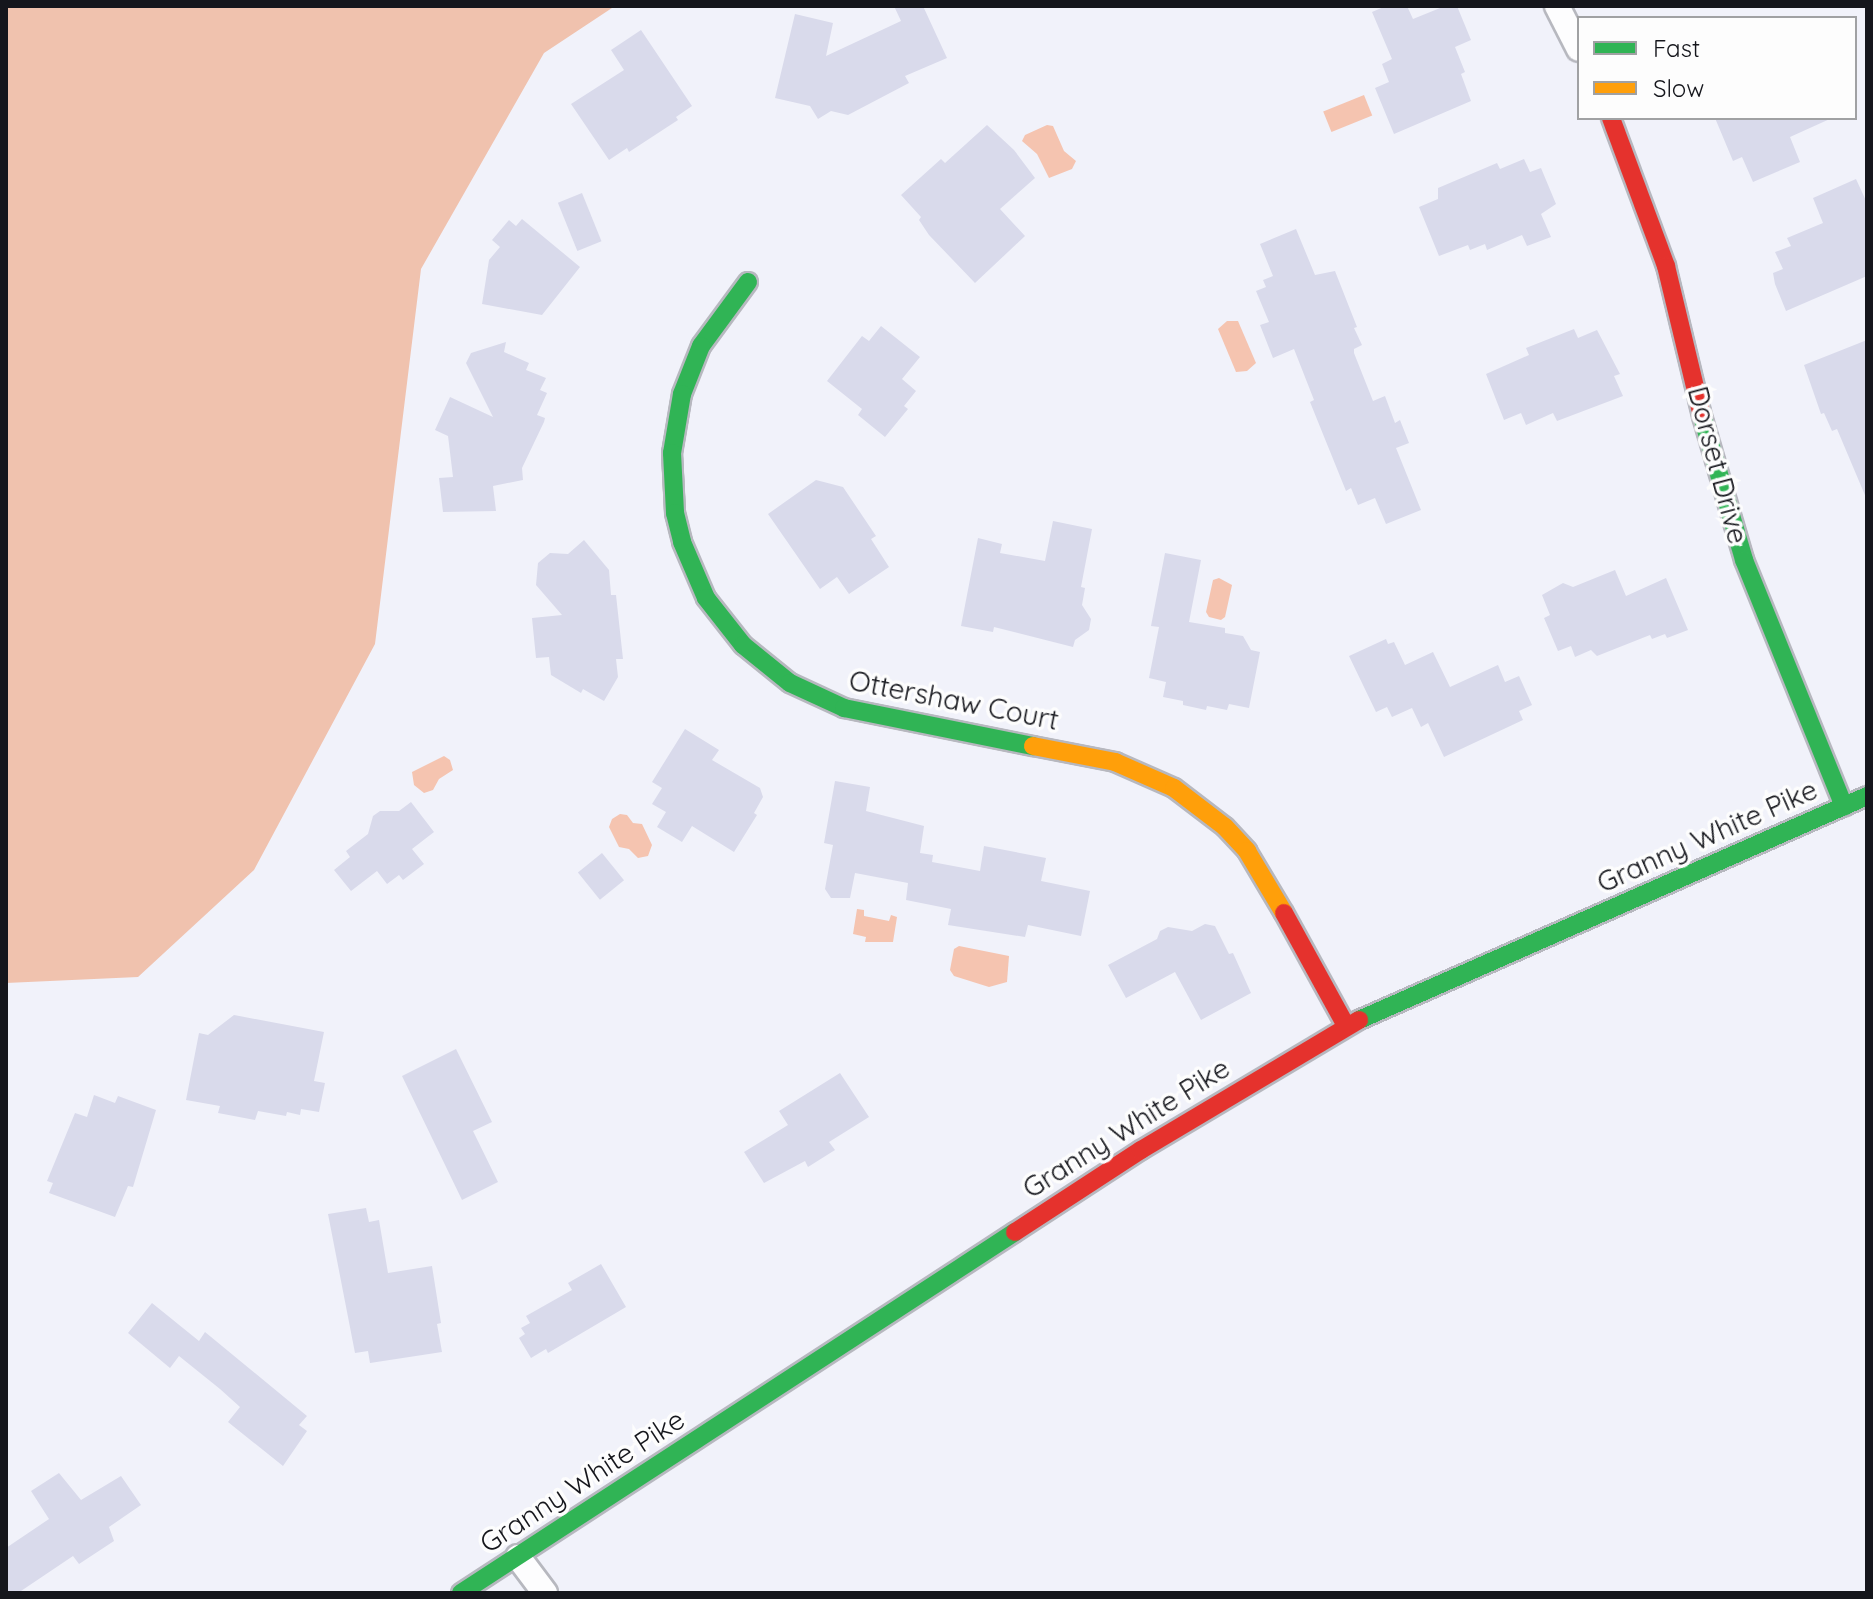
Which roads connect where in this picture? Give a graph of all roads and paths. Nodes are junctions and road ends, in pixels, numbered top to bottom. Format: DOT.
graph roads {
  1 [pos="1557,6"];
  2 [pos="1577,45"];
  3 [pos="1612,120"];
  4 [pos="748,282"];
  5 [pos="1867,796"];
  6 [pos="1844,806"];
  7 [pos="1346,1026"];
  8 [pos="518,1557"];
  9 [pos="461,1593"];
  10 [pos="545,1593"];
  1 -- 2 [label="street"];
  3 -- 6 [label="street, Dorset Drive"];
  4 -- 7 [label="street, Ottershaw Court"];
  5 -- 6 [label="street, Granny White Pike"];
  6 -- 7 [label="street, Granny White Pike"];
  7 -- 8 [label="street, Granny White Pike"];
  8 -- 9 [label="street, Granny White Pike"];
  8 -- 10 [label="street"];
}
